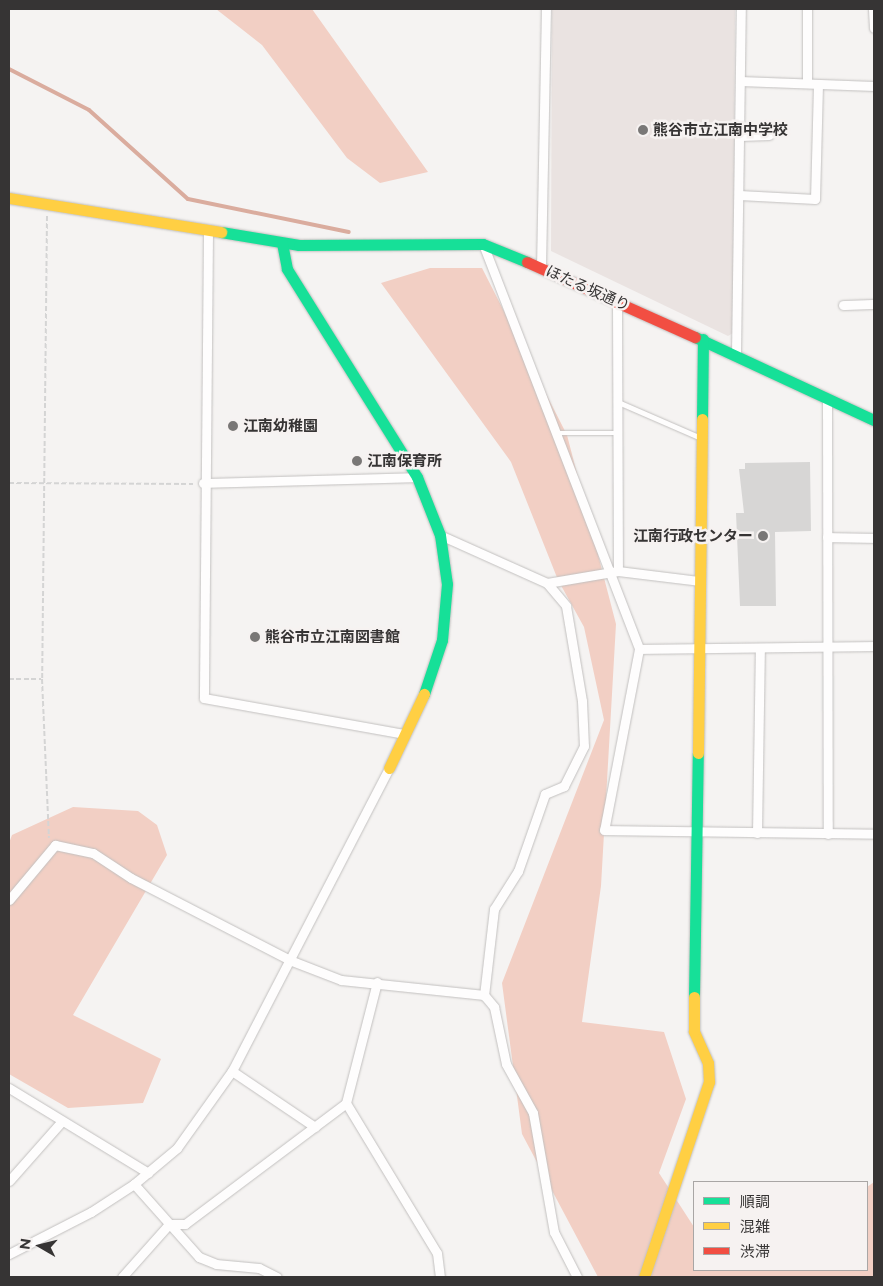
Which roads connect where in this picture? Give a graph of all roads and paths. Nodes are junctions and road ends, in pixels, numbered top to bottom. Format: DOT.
graph roads {
  1 [pos="546,9"];
  2 [pos="741,9"];
  3 [pos="807,9"];
  4 [pos="873,9"];
  5 [pos="874,28"];
  6 [pos="740,81"];
  7 [pos="807,83"];
  8 [pos="818,84"];
  9 [pos="874,86"];
  10 [pos="769,135"];
  11 [pos="740,136"];
  12 [pos="739,195"];
  13 [pos="9,198"];
  14 [pos="48,204"];
  15 [pos="208,232"];
  16 [pos="282,243"];
  17 [pos="483,244"];
  18 [pos="541,267"];
  19 [pos="617,301"];
  20 [pos="874,304"];
  21 [pos="843,305"];
  22 [pos="703,339"];
  23 [pos="736,354"];
  24 [pos="827,398"];
  25 [pos="615,400"];
  26 [pos="874,420"];
  27 [pos="555,433"];
  28 [pos="616,433"];
  29 [pos="702,438"];
  30 [pos="417,477"];
  31 [pos="9,483"];
  32 [pos="44,483"];
  33 [pos="203,483"];
  34 [pos="440,535"];
  35 [pos="827,537"];
  36 [pos="874,538"];
  37 [pos="613,573"];
  38 [pos="700,581"];
  39 [pos="547,583"];
  40 [pos="828,646"];
  41 [pos="874,646"];
  42 [pos="760,648"];
  43 [pos="639,649"];
  44 [pos="699,649"];
  45 [pos="9,679"];
  46 [pos="42,679"];
  47 [pos="405,734"];
  48 [pos="389,768"];
  49 [pos="696,833"];
  50 [pos="757,833"];
  51 [pos="828,834"];
  52 [pos="874,834"];
  53 [pos="56,844"];
  54 [pos="9,900"];
  55 [pos="292,960"];
  56 [pos="377,982"];
  57 [pos="484,995"];
  58 [pos="232,1071"];
  59 [pos="9,1088"];
  60 [pos="346,1103"];
  61 [pos="62,1121"];
  62 [pos="315,1126"];
  63 [pos="148,1173"];
  64 [pos="9,1182"];
  65 [pos="134,1184"];
  66 [pos="169,1224"];
  67 [pos="9,1254"];
  68 [pos="122,1277"];
  69 [pos="276,1277"];
  70 [pos="440,1277"];
  71 [pos="578,1277"];
  72 [pos="644,1277"];
  1 -- 18 [label="street"];
  2 -- 6 [label="street"];
  3 -- 7 [label="street"];
  4 -- 5 [label="street"];
  6 -- 7 [label="street"];
  6 -- 11 [label="street"];
  7 -- 8 [label="street"];
  8 -- 9 [label="street"];
  8 -- 12 [label="street"];
  10 -- 11 [label="street"];
  11 -- 12 [label="street"];
  12 -- 23 [label="street"];
  13 -- 14 [label="street, ほたる坂通り"];
  14 -- 15 [label="street, ほたる坂通り"];
  14 -- 32 [label="path"];
  15 -- 16 [label="street, ほたる坂通り"];
  15 -- 33 [label="street"];
  16 -- 17 [label="street, ほたる坂通り"];
  16 -- 30 [label="street"];
  17 -- 18 [label="street, ほたる坂通り"];
  17 -- 27 [label="street"];
  18 -- 19 [label="street, ほたる坂通り"];
  19 -- 22 [label="street, ほたる坂通り"];
  19 -- 25 [label="street"];
  20 -- 21 [label="street"];
  22 -- 23 [label="street, ほたる坂通り"];
  22 -- 29 [label="street"];
  23 -- 24 [label="street, ほたる坂通り"];
  24 -- 26 [label="street, ほたる坂通り"];
  24 -- 35 [label="street"];
  25 -- 28 [label="street"];
  25 -- 29 [label="lane"];
  27 -- 28 [label="lane"];
  27 -- 37 [label="street"];
  28 -- 37 [label="street"];
  29 -- 38 [label="street"];
  30 -- 33 [label="street"];
  30 -- 34 [label="street"];
  31 -- 32 [label="path"];
  32 -- 33 [label="path"];
  32 -- 46 [label="path"];
  33 -- 47 [label="street"];
  34 -- 39 [label="street"];
  34 -- 47 [label="street"];
  35 -- 36 [label="street"];
  35 -- 40 [label="street"];
  37 -- 38 [label="street"];
  37 -- 39 [label="street"];
  37 -- 43 [label="street"];
  38 -- 44 [label="street"];
  39 -- 57 [label="street"];
  40 -- 41 [label="street"];
  40 -- 42 [label="street"];
  40 -- 51 [label="street"];
  42 -- 44 [label="street"];
  42 -- 50 [label="street"];
  43 -- 44 [label="street"];
  43 -- 49 [label="street"];
  44 -- 49 [label="street"];
  45 -- 46 [label="path"];
  46 -- 53 [label="path"];
  47 -- 48 [label="street"];
  48 -- 55 [label="street"];
  49 -- 50 [label="street"];
  49 -- 72 [label="street"];
  50 -- 51 [label="street"];
  51 -- 52 [label="street"];
  53 -- 54 [label="street"];
  53 -- 55 [label="street"];
  55 -- 56 [label="street"];
  55 -- 58 [label="street"];
  56 -- 57 [label="street"];
  56 -- 60 [label="street"];
  57 -- 71 [label="street"];
  58 -- 62 [label="street"];
  58 -- 63 [label="street"];
  59 -- 61 [label="street"];
  60 -- 62 [label="street"];
  60 -- 70 [label="street"];
  61 -- 63 [label="street"];
  61 -- 64 [label="street"];
  62 -- 66 [label="street"];
  63 -- 65 [label="street"];
  65 -- 66 [label="street"];
  65 -- 67 [label="street"];
  66 -- 68 [label="street"];
  66 -- 69 [label="street"];
}
